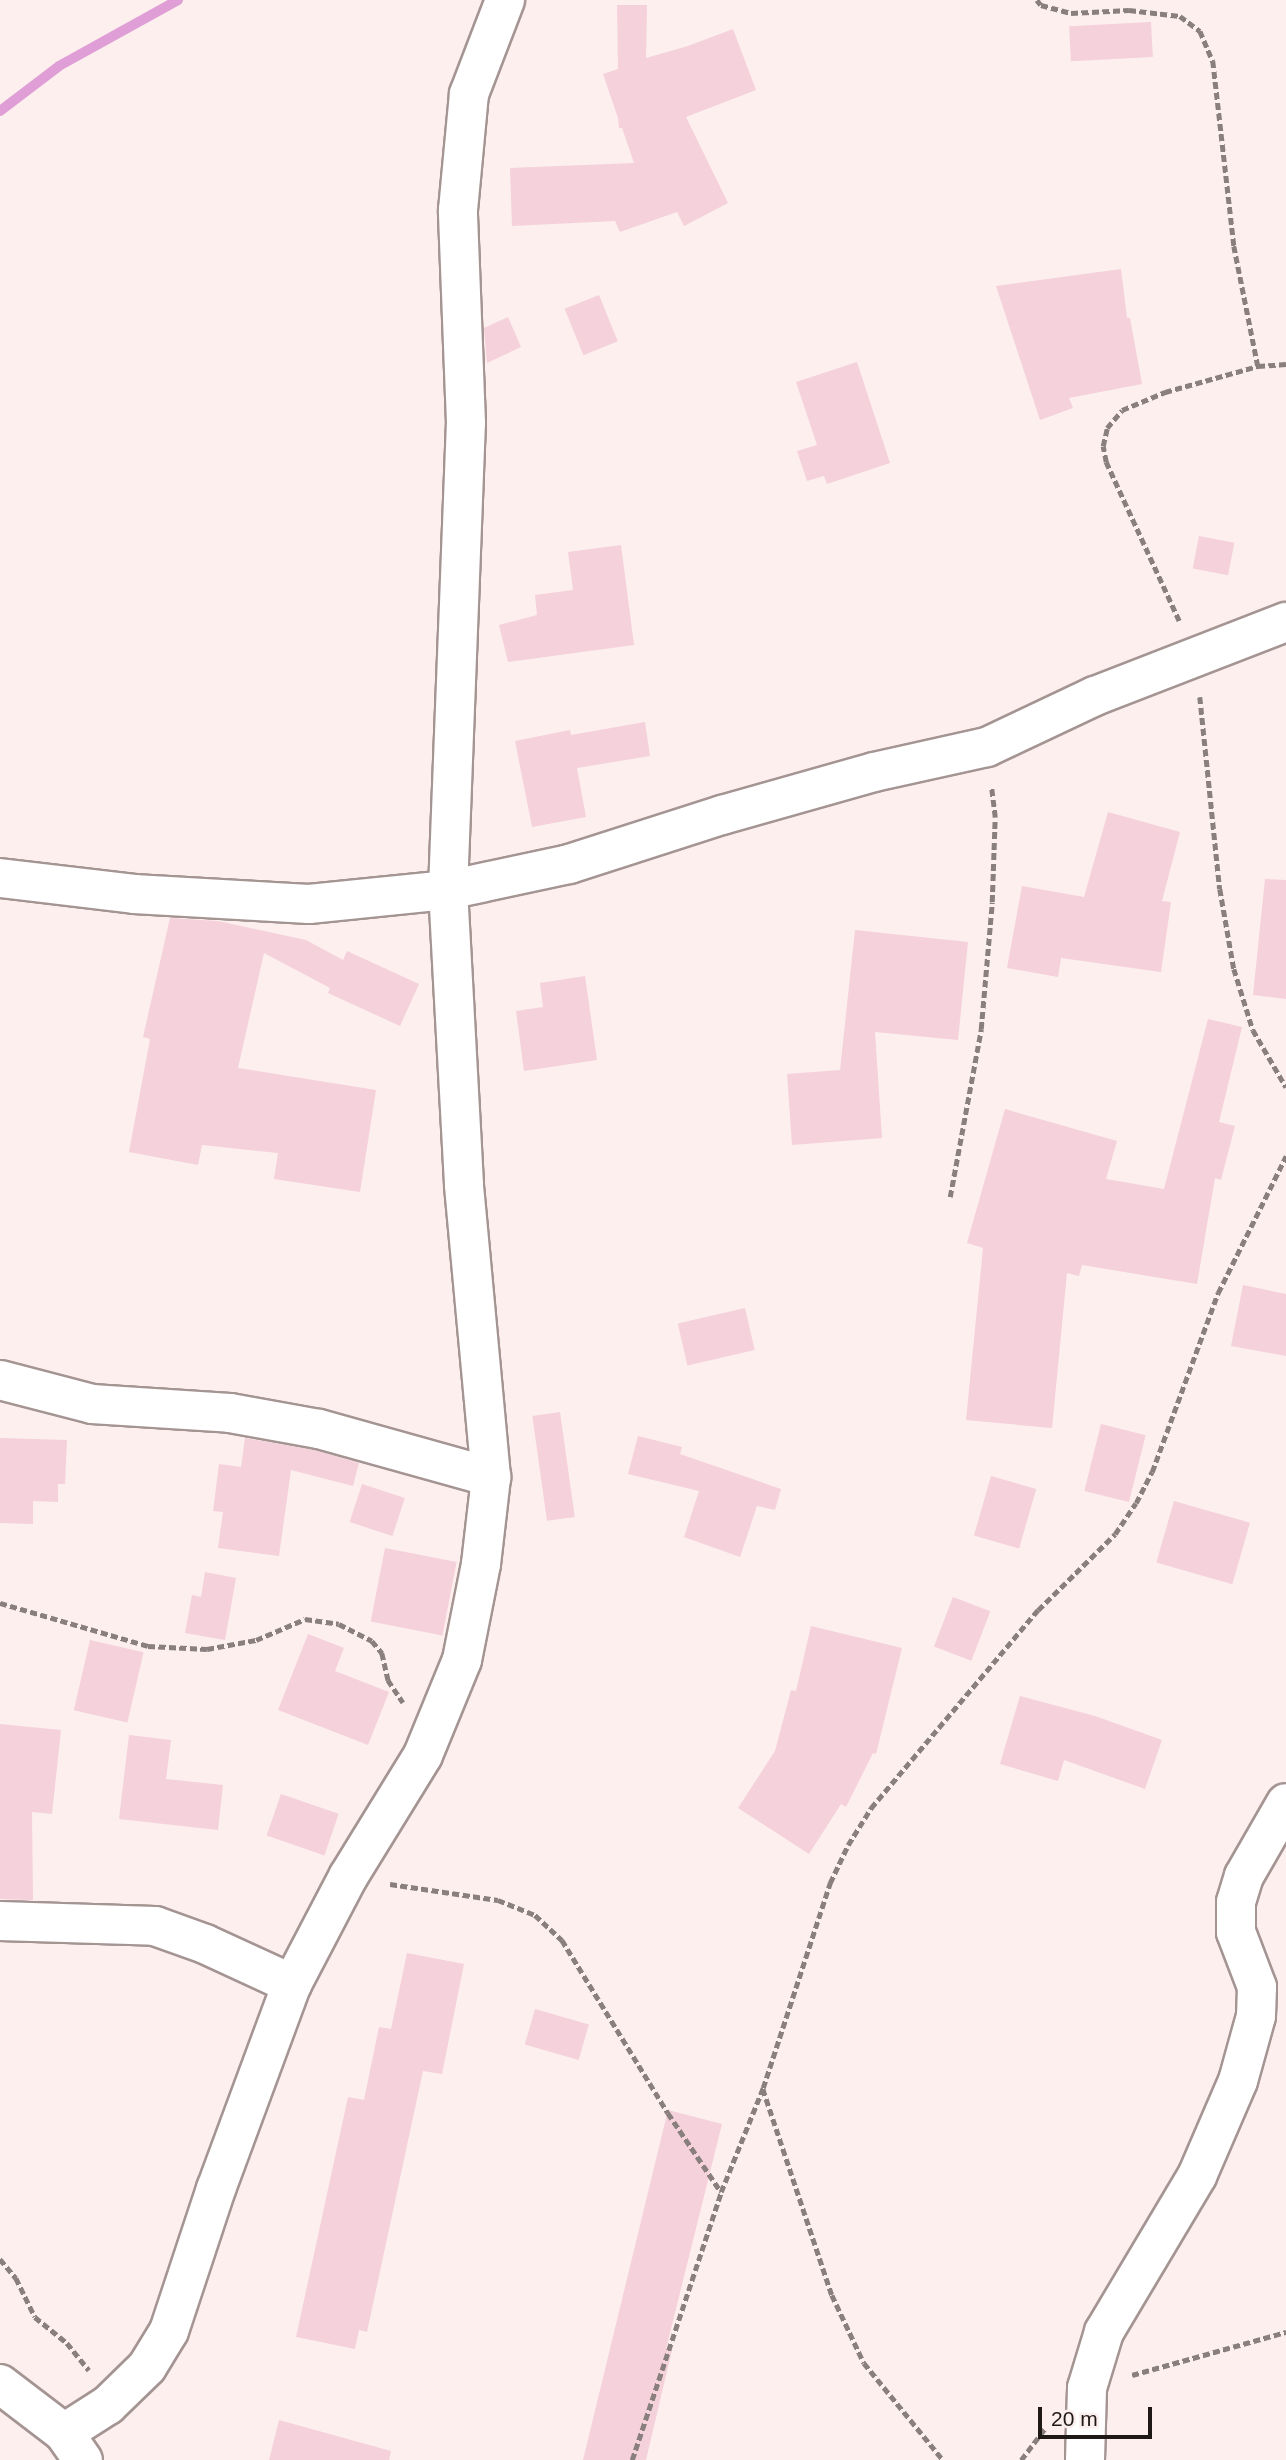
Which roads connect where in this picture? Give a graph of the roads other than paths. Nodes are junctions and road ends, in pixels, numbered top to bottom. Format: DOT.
graph roads {
  1 [pos="505,0"];
  2 [pos="1286,622"];
  3 [pos="0,878"];
  4 [pos="448,890"];
  5 [pos="0,1380"];
  6 [pos="491,1477"];
  7 [pos="1286,1803"];
  8 [pos="0,1921"];
  9 [pos="292,1984"];
  10 [pos="0,2384"];
  11 [pos="73,2447"];
  12 [pos="1085,2460"];
  1 -- 4 [label="street"];
  2 -- 4 [label="street"];
  3 -- 4 [label="street"];
  4 -- 6 [label="street"];
  5 -- 6 [label="street"];
  6 -- 9 [label="street"];
  7 -- 12 [label="street"];
  8 -- 9 [label="street"];
  9 -- 11 [label="street"];
  10 -- 11 [label="street"];
}
